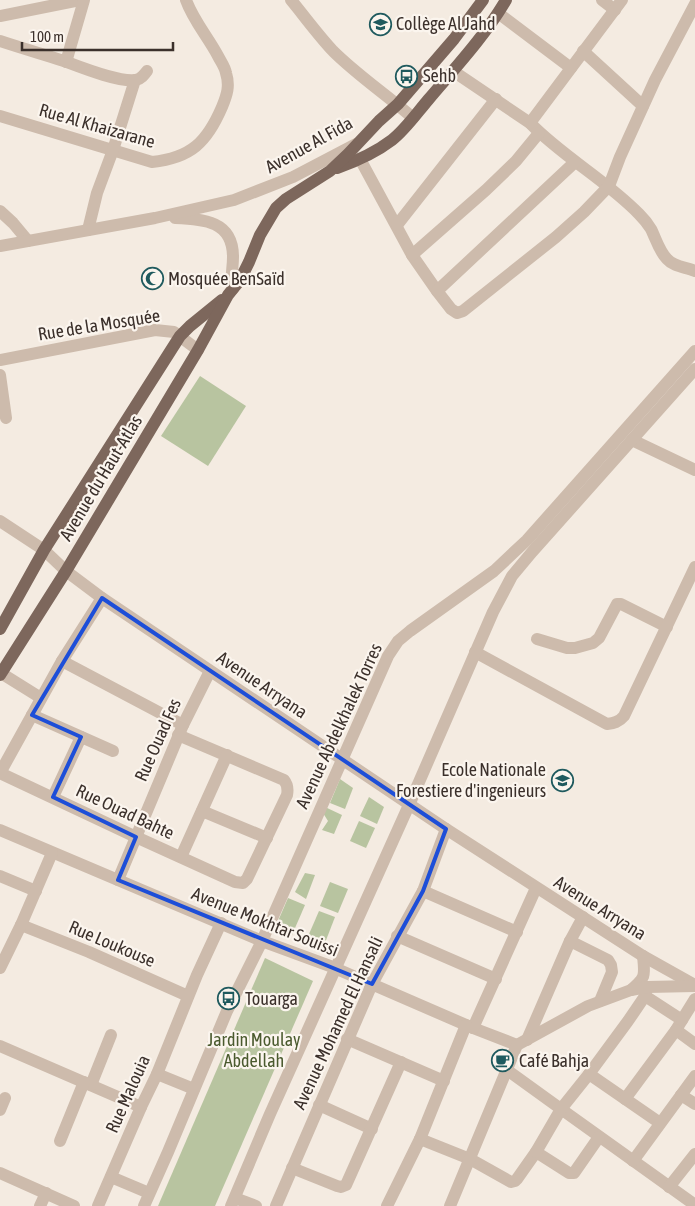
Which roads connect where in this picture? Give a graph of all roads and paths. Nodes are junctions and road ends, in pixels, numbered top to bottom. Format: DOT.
graph roads {
  1 [pos="80,0"];
  2 [pos="84,0"];
  3 [pos="186,0"];
  4 [pos="291,0"];
  5 [pos="483,0"];
  6 [pos="506,0"];
  7 [pos="602,0"];
  8 [pos="694,2"];
  9 [pos="619,5"];
  10 [pos="498,13"];
  11 [pos="0,16"];
  12 [pos="0,41"];
  13 [pos="583,51"];
  14 [pos="66,62"];
  15 [pos="571,68"];
  16 [pos="148,71"];
  17 [pos="453,71"];
  18 [pos="135,80"];
  19 [pos="496,99"];
  20 [pos="398,104"];
  21 [pos="643,106"];
  22 [pos="0,116"];
  23 [pos="413,118"];
  24 [pos="534,128"];
  25 [pos="360,142"];
  26 [pos="113,150"];
  27 [pos="366,156"];
  28 [pos="575,162"];
  29 [pos="330,171"];
  30 [pos="608,186"];
  31 [pos="0,211"];
  32 [pos="155,218"];
  33 [pos="396,225"];
  34 [pos="88,230"];
  35 [pos="28,241"];
  36 [pos="0,246"];
  37 [pos="412,255"];
  38 [pos="695,271"];
  39 [pos="437,291"];
  40 [pos="230,292"];
  41 [pos="180,336"];
  42 [pos="198,350"];
  43 [pos="695,351"];
  44 [pos="0,360"];
  45 [pos="695,369"];
  46 [pos="0,375"];
  47 [pos="6,418"];
  48 [pos="632,440"];
  49 [pos="695,470"];
  50 [pos="0,521"];
  51 [pos="44,550"];
  52 [pos="695,567"];
  53 [pos="66,571"];
  54 [pos="102,598"];
  55 [pos="2,623"];
  56 [pos="667,627"];
  57 [pos="537,639"];
  58 [pos="475,652"];
  59 [pos="62,661"];
  60 [pos="210,671"];
  61 [pos="1,674"];
  62 [pos="41,698"];
  63 [pos="32,714"];
  64 [pos="180,730"];
  65 [pos="81,738"];
  66 [pos="113,751"];
  67 [pos="226,755"];
  68 [pos="342,759"];
  69 [pos="0,773"];
  70 [pos="53,797"];
  71 [pos="409,805"];
  72 [pos="202,811"];
  73 [pos="446,829"];
  74 [pos="0,830"];
  75 [pos="136,837"];
  76 [pos="267,838"];
  77 [pos="52,853"];
  78 [pos="181,857"];
  79 [pos="0,876"];
  80 [pos="118,880"];
  81 [pos="536,888"];
  82 [pos="36,891"];
  83 [pos="423,891"];
  84 [pos="582,917"];
  85 [pos="221,924"];
  86 [pos="22,925"];
  87 [pos="516,932"];
  88 [pos="397,936"];
  89 [pos="262,941"];
  90 [pos="570,941"];
  91 [pos="643,956"];
  92 [pos="0,968"];
  93 [pos="335,968"];
  94 [pos="496,979"];
  95 [pos="372,984"];
  96 [pos="695,985"];
  97 [pos="631,990"];
  98 [pos="646,992"];
  99 [pos="188,996"];
  100 [pos="695,999"];
  101 [pos="600,1001"];
  102 [pos="679,1025"];
  103 [pos="470,1026"];
  104 [pos="111,1035"];
  105 [pos="347,1039"];
  106 [pos="522,1043"];
  107 [pos="695,1044"];
  108 [pos="0,1046"];
  109 [pos="401,1062"];
  110 [pos="507,1070"];
  111 [pos="157,1074"];
  112 [pos="589,1074"];
  113 [pos="695,1076"];
  114 [pos="444,1081"];
  115 [pos="88,1083"];
  116 [pos="194,1089"];
  117 [pos="681,1095"];
  118 [pos="625,1099"];
  119 [pos="695,1104"];
  120 [pos="319,1105"];
  121 [pos="141,1107"];
  122 [pos="560,1109"];
  123 [pos="660,1124"];
  124 [pos="372,1129"];
  125 [pos="599,1137"];
  126 [pos="420,1139"];
  127 [pos="60,1141"];
  128 [pos="536,1152"];
  129 [pos="695,1154"];
  130 [pos="470,1159"];
  131 [pos="632,1161"];
  132 [pos="292,1168"];
  133 [pos="0,1173"];
  134 [pos="111,1177"];
  135 [pos="669,1187"];
  136 [pos="46,1193"];
  137 [pos="149,1194"];
  138 [pos="233,1202"];
  139 [pos="695,1205"];
  140 [pos="40,1206"];
  141 [pos="74,1206"];
  142 [pos="98,1206"];
  143 [pos="144,1206"];
  144 [pos="256,1206"];
  145 [pos="276,1206"];
  146 [pos="387,1206"];
  147 [pos="450,1206"];
  1 -- 11 [label="street"];
  2 -- 14 [label="street"];
  3 -- 26 [label="street, Rue Al Khaizarane"];
  4 -- 20 [label="street"];
  5 -- 20 [label="main road, Avenue Al Fida"];
  6 -- 10 [label="main road, Avenue Al Fida"];
  7 -- 9 [label="street"];
  8 -- 21 [label="street"];
  9 -- 13 [label="street"];
  10 -- 15 [label="street"];
  10 -- 17 [label="main road, Avenue Al Fida"];
  12 -- 14 [label="street"];
  13 -- 15 [label="street"];
  13 -- 21 [label="street"];
  14 -- 18 [label="street"];
  15 -- 24 [label="street"];
  16 -- 18 [label="street"];
  17 -- 19 [label="street"];
  17 -- 23 [label="main road, Avenue Al Fida"];
  18 -- 26 [label="street"];
  19 -- 24 [label="street"];
  19 -- 33 [label="street"];
  20 -- 23 [label="street"];
  20 -- 25 [label="main road, Avenue Al Fida"];
  21 -- 30 [label="street"];
  22 -- 26 [label="street, Rue Al Khaizarane"];
  23 -- 27 [label="main road, Avenue Al Fida"];
  24 -- 28 [label="street"];
  24 -- 37 [label="street"];
  25 -- 27 [label="main road"];
  25 -- 29 [label="main road"];
  25 -- 32 [label="street, Avenue Al Fida"];
  26 -- 34 [label="street"];
  27 -- 29 [label="main road, Avenue Al Fida"];
  27 -- 33 [label="street"];
  28 -- 30 [label="street"];
  28 -- 39 [label="street"];
  29 -- 40 [label="main road, Avenue du Haut-Atlas"];
  30 -- 38 [label="street"];
  30 -- 39 [label="street"];
  31 -- 35 [label="street"];
  32 -- 34 [label="street"];
  32 -- 40 [label="street, Avenue du Haut-Atlas"];
  33 -- 37 [label="street"];
  34 -- 35 [label="street"];
  35 -- 36 [label="street"];
  37 -- 39 [label="street"];
  40 -- 41 [label="main road, Avenue du Haut-Atlas"];
  40 -- 42 [label="main road, Avenue du Haut-Atlas"];
  41 -- 42 [label="street, Rue de la Mosquée"];
  41 -- 44 [label="street, Rue de la Mosquée"];
  41 -- 51 [label="main road, Avenue du Haut-Atlas"];
  42 -- 53 [label="main road, Avenue du Haut-Atlas"];
  43 -- 68 [label="street, Avenue Abdelkhalek Torres"];
  45 -- 48 [label="street"];
  46 -- 47 [label="street"];
  48 -- 49 [label="street"];
  48 -- 58 [label="street"];
  50 -- 51 [label="street, Avenue Arryana"];
  51 -- 53 [label="street, Avenue Arryana"];
  51 -- 55 [label="main road, Avenue du Haut-Atlas"];
  52 -- 56 [label="street"];
  53 -- 54 [label="street, Avenue Arryana"];
  53 -- 61 [label="main road, Avenue du Haut-Atlas"];
  54 -- 59 [label="street"];
  54 -- 60 [label="street, Avenue Arryana"];
  56 -- 57 [label="street"];
  56 -- 58 [label="street"];
  58 -- 71 [label="street"];
  59 -- 62 [label="street"];
  59 -- 64 [label="street"];
  60 -- 64 [label="street, Rue Ouad Fes"];
  60 -- 68 [label="street, Avenue Arryana"];
  61 -- 62 [label="street"];
  62 -- 63 [label="street"];
  63 -- 65 [label="street"];
  63 -- 69 [label="street"];
  64 -- 67 [label="street"];
  64 -- 75 [label="street, Rue Ouad Fes"];
  65 -- 66 [label="street"];
  65 -- 70 [label="street"];
  67 -- 72 [label="street"];
  67 -- 76 [label="street"];
  68 -- 71 [label="street, Avenue Arryana"];
  68 -- 89 [label="street, Avenue Abdelkhalek Torres"];
  69 -- 70 [label="street, Rue Ouad Bahte"];
  70 -- 75 [label="street, Rue Ouad Bahte"];
  71 -- 73 [label="street, Avenue Arryana"];
  71 -- 93 [label="street"];
  72 -- 76 [label="street"];
  72 -- 78 [label="street"];
  73 -- 81 [label="street, Avenue Arryana"];
  73 -- 83 [label="street, Avenue Mohamed El Hansali"];
  74 -- 77 [label="street, Avenue Mokhtar Souissi"];
  75 -- 78 [label="street, Rue Ouad Bahte"];
  75 -- 80 [label="street, Rue Ouad Fes"];
  76 -- 78 [label="street, Rue Ouad Bahte"];
  77 -- 80 [label="street, Avenue Mokhtar Souissi"];
  77 -- 82 [label="street"];
  79 -- 82 [label="street"];
  80 -- 85 [label="street, Avenue Mokhtar Souissi"];
  81 -- 84 [label="street, Avenue Arryana"];
  81 -- 87 [label="street"];
  82 -- 86 [label="street"];
  83 -- 87 [label="street"];
  83 -- 88 [label="street, Avenue Mohamed El Hansali"];
  84 -- 90 [label="street"];
  84 -- 91 [label="street, Avenue Arryana"];
  85 -- 89 [label="street, Avenue Mokhtar Souissi"];
  85 -- 99 [label="street, Rue Malouia"];
  86 -- 92 [label="street"];
  86 -- 99 [label="street, Rue Loukouse"];
  87 -- 94 [label="street"];
  88 -- 94 [label="street"];
  88 -- 95 [label="street, Avenue Mohamed El Hansali"];
  89 -- 93 [label="street, Avenue Mokhtar Souissi"];
  89 -- 116 [label="street, Avenue Abdelkhalek Torres"];
  90 -- 101 [label="street"];
  90 -- 106 [label="street"];
  91 -- 96 [label="street, Avenue Arryana"];
  91 -- 97 [label="street"];
  93 -- 95 [label="street, Avenue Mokhtar Souissi"];
  93 -- 138 [label="street"];
  94 -- 103 [label="street"];
  95 -- 103 [label="street, Avenue Mokhtar Souissi"];
  95 -- 105 [label="street, Avenue Mohamed El Hansali"];
  96 -- 98 [label="street"];
  97 -- 98 [label="street"];
  97 -- 101 [label="street"];
  98 -- 102 [label="street"];
  98 -- 112 [label="street"];
  99 -- 111 [label="street, Rue Malouia"];
  100 -- 102 [label="street"];
  101 -- 106 [label="street"];
  102 -- 107 [label="street"];
  102 -- 118 [label="street"];
  103 -- 106 [label="street, Avenue Mokhtar Souissi"];
  103 -- 114 [label="street"];
  104 -- 115 [label="street"];
  105 -- 109 [label="street"];
  105 -- 120 [label="street, Avenue Mohamed El Hansali"];
  106 -- 110 [label="street"];
  108 -- 115 [label="street"];
  109 -- 114 [label="street"];
  109 -- 124 [label="street"];
  110 -- 122 [label="street"];
  110 -- 130 [label="street"];
  111 -- 116 [label="street"];
  111 -- 121 [label="street, Rue Malouia"];
  112 -- 118 [label="street"];
  112 -- 122 [label="street"];
  113 -- 117 [label="street"];
  114 -- 126 [label="street"];
  115 -- 121 [label="street"];
  115 -- 127 [label="street"];
  116 -- 137 [label="street, Avenue Abdelkhalek Torres"];
  117 -- 119 [label="street"];
  117 -- 123 [label="street"];
  118 -- 123 [label="street"];
  120 -- 124 [label="street"];
  120 -- 132 [label="street, Avenue Mohamed El Hansali"];
  121 -- 134 [label="street, Rue Malouia"];
  122 -- 125 [label="street"];
  122 -- 128 [label="street"];
  123 -- 131 [label="street"];
  124 -- 132 [label="street"];
  125 -- 128 [label="street"];
  125 -- 131 [label="street"];
  126 -- 130 [label="street"];
  126 -- 146 [label="street"];
  128 -- 130 [label="street"];
  129 -- 135 [label="street"];
  130 -- 147 [label="street"];
  131 -- 135 [label="street"];
  132 -- 145 [label="street, Avenue Mohamed El Hansali"];
  133 -- 136 [label="street"];
  134 -- 137 [label="street"];
  134 -- 142 [label="street, Rue Malouia"];
  135 -- 139 [label="street"];
  136 -- 140 [label="street"];
  136 -- 141 [label="street"];
  137 -- 143 [label="street, Avenue Abdelkhalek Torres"];
  138 -- 144 [label="street"];
}
